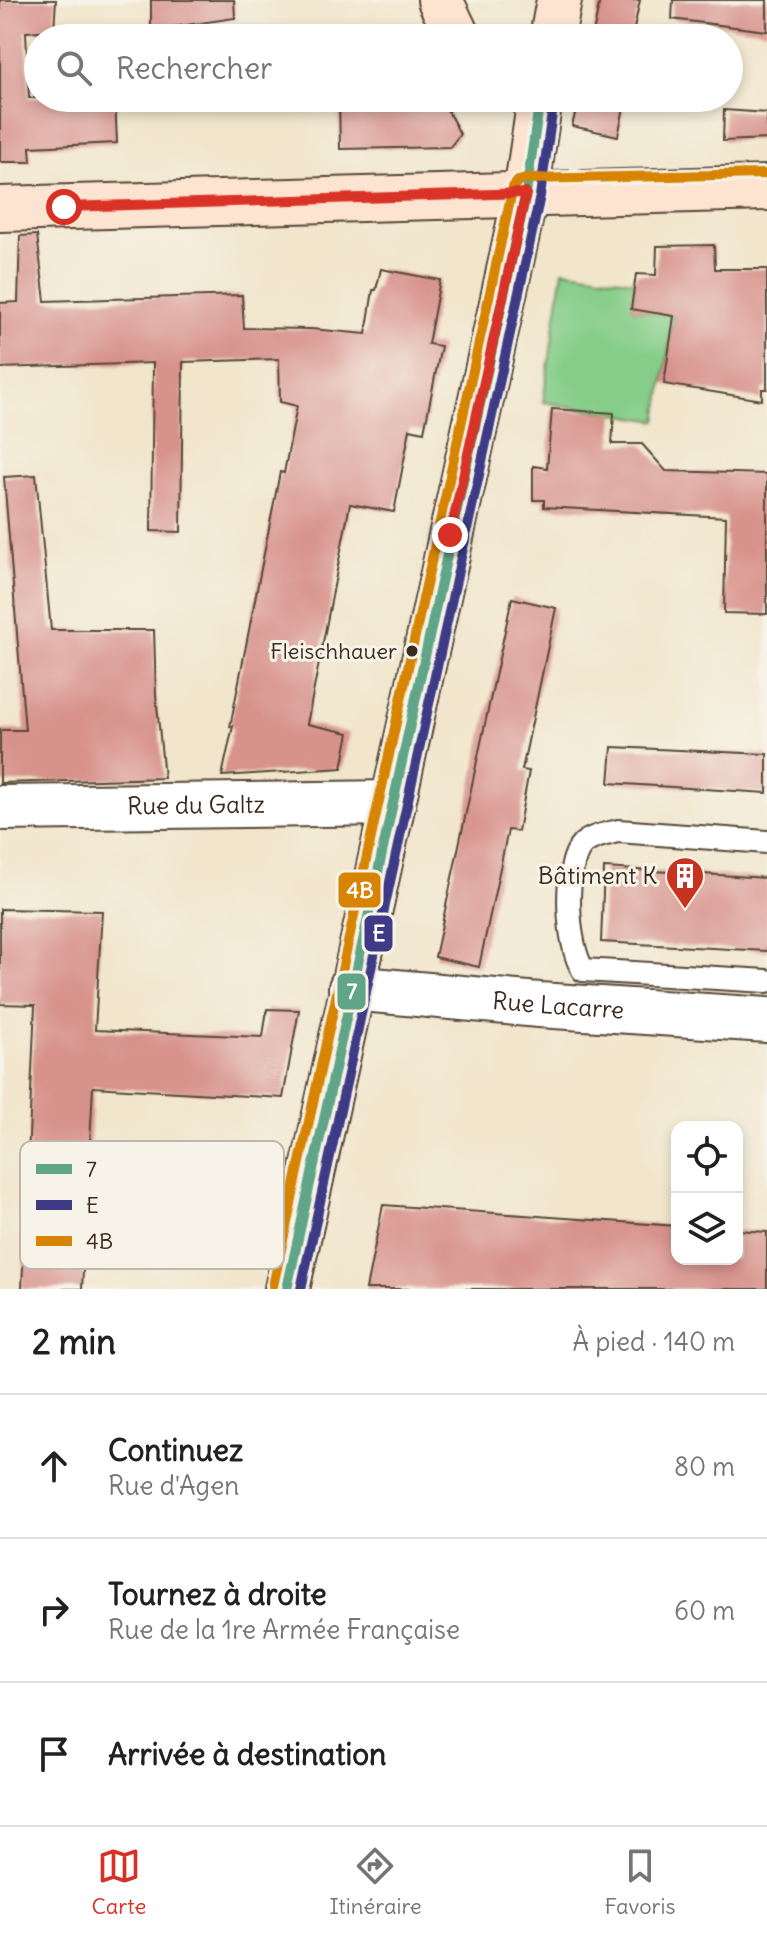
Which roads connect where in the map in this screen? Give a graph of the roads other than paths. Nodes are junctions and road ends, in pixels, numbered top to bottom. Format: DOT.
graph roads {
  1 [pos="440,0"];
  2 [pos="559,0"];
  3 [pos="451,24"];
  4 [pos="555,24"];
  5 [pos="535,112"];
  6 [pos="767,188"];
  7 [pos="526,193"];
  8 [pos="0,209"];
  9 [pos="393,803"];
  10 [pos="0,808"];
  11 [pos="767,842"];
  12 [pos="767,981"];
  13 [pos="351,988"];
  14 [pos="767,1020"];
  15 [pos="287,1289"];
  1 -- 3 [label="main road"];
  2 -- 4 [label="main road"];
  5 -- 7 [label="main road"];
  6 -- 7 [label="main road"];
  7 -- 8 [label="main road"];
  7 -- 9 [label="main road"];
  9 -- 10 [label="street, Rue du Galtz"];
  9 -- 13 [label="main road"];
  11 -- 12 [label="lane"];
  13 -- 14 [label="street, Rue Lacarre"];
  13 -- 15 [label="main road"];
}
